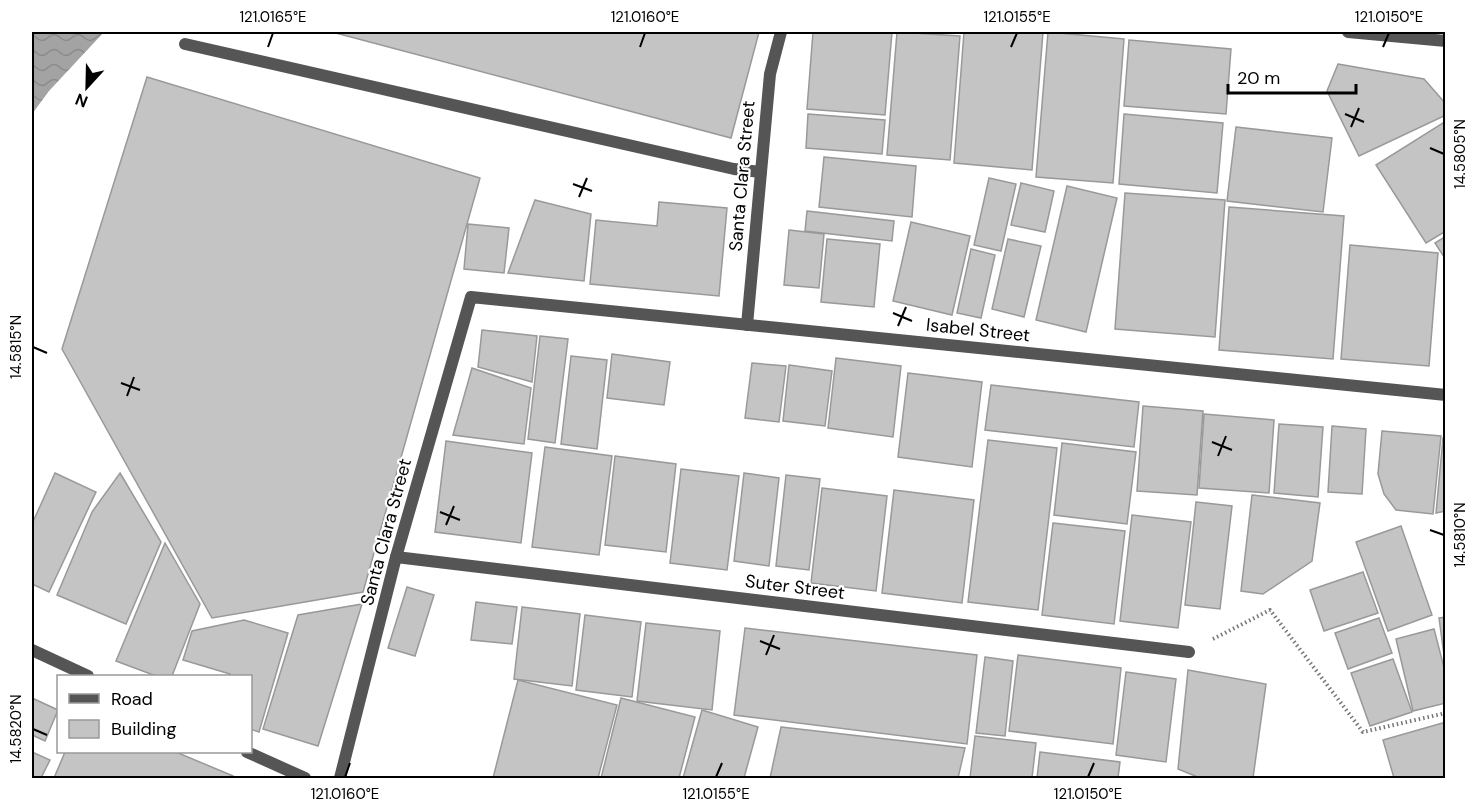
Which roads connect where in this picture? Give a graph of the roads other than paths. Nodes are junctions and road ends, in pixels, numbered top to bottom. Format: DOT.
graph roads {
  1 [pos="781,32"];
  2 [pos="1348,32"];
  3 [pos="1440,32"];
  4 [pos="1446,41"];
  5 [pos="185,44"];
  6 [pos="761,172"];
  7 [pos="471,297"];
  8 [pos="747,325"];
  9 [pos="1446,395"];
  10 [pos="396,557"];
  11 [pos="32,650"];
  12 [pos="1188,652"];
  13 [pos="86,675"];
  14 [pos="249,753"];
  15 [pos="305,778"];
  16 [pos="340,778"];
  1 -- 6 [label="street, Santa Clara Street"];
  2 -- 4 [label="street"];
  3 -- 4 [label="street"];
  5 -- 6 [label="street"];
  6 -- 8 [label="street, Santa Clara Street"];
  7 -- 8 [label="street, Isabel Street"];
  7 -- 10 [label="street, Santa Clara Street"];
  8 -- 9 [label="street, Isabel Street"];
  10 -- 12 [label="street, Suter Street"];
  10 -- 16 [label="street, Santa Clara Street"];
  11 -- 13 [label="street"];
  14 -- 15 [label="street"];
}
